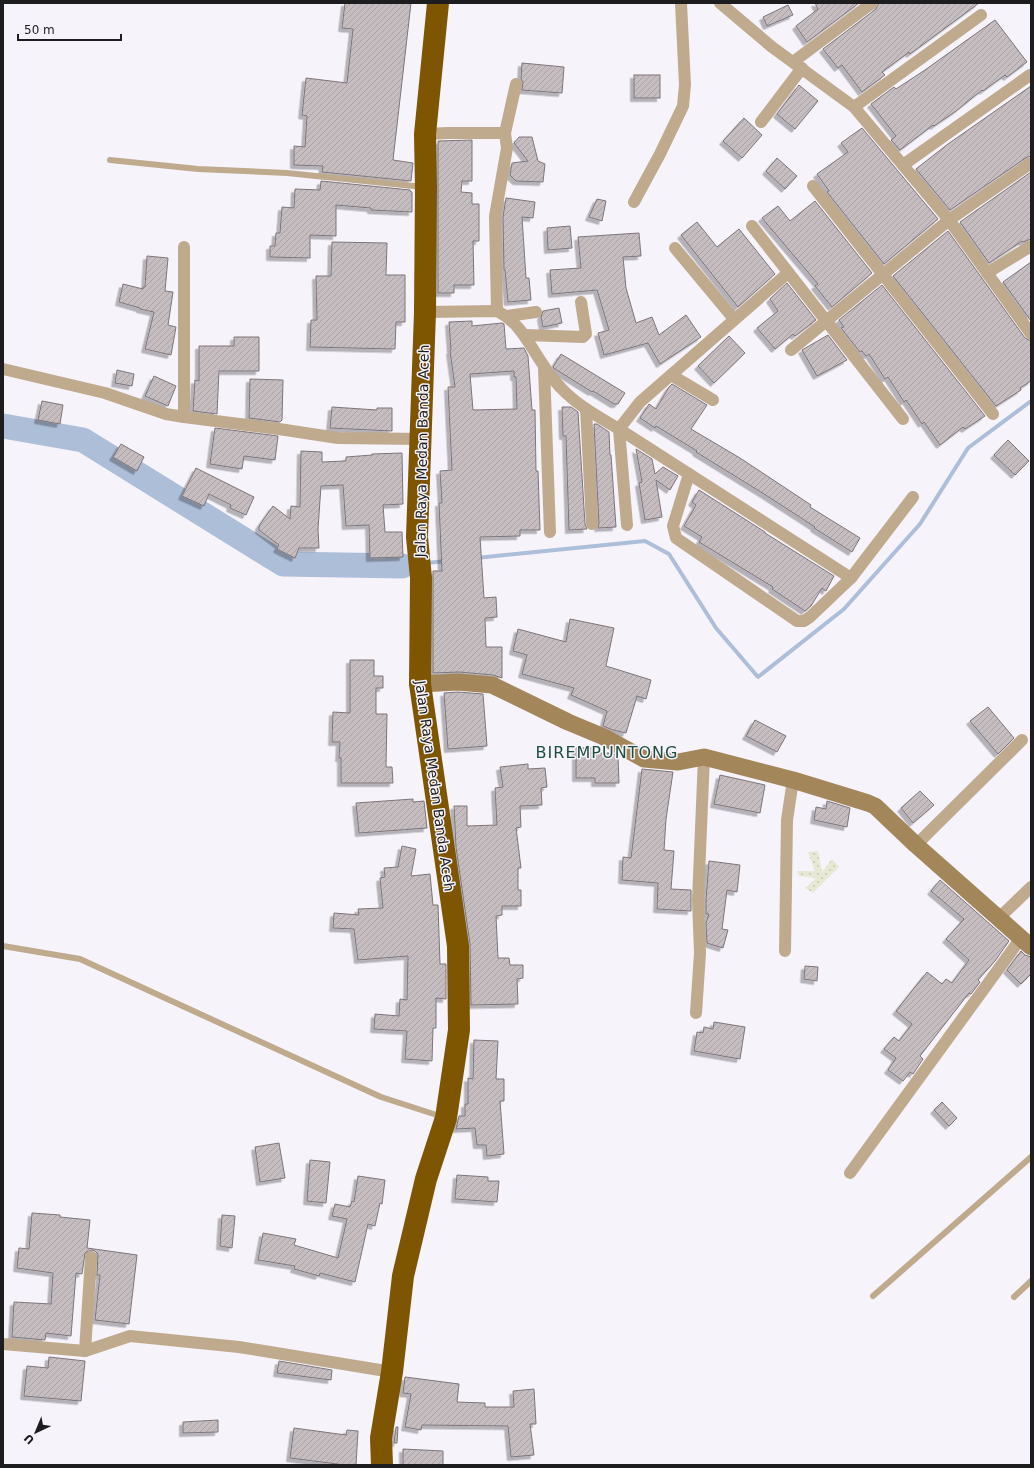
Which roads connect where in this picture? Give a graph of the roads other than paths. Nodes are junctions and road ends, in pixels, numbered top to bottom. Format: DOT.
graph roads {
  1 [pos="438,3"];
  2 [pos="681,3"];
  3 [pos="720,3"];
  4 [pos="872,3"];
  5 [pos="981,14"];
  6 [pos="797,65"];
  7 [pos="1030,75"];
  8 [pos="516,84"];
  9 [pos="854,107"];
  10 [pos="761,122"];
  11 [pos="505,133"];
  12 [pos="425,134"];
  13 [pos="110,160"];
  14 [pos="1031,162"];
  15 [pos="903,166"];
  16 [pos="813,186"];
  17 [pos="426,187"];
  18 [pos="634,202"];
  19 [pos="949,220"];
  20 [pos="752,226"];
  21 [pos="1031,246"];
  22 [pos="184,247"];
  23 [pos="674,248"];
  24 [pos="788,273"];
  25 [pos="987,273"];
  26 [pos="883,274"];
  27 [pos="581,302"];
  28 [pos="425,312"];
  29 [pos="536,312"];
  30 [pos="502,313"];
  31 [pos="734,319"];
  32 [pos="827,320"];
  33 [pos="1030,332"];
  34 [pos="525,335"];
  35 [pos="791,350"];
  36 [pos="544,368"];
  37 [pos="3,369"];
  38 [pos="672,376"];
  39 [pos="713,400"];
  40 [pos="586,409"];
  41 [pos="993,414"];
  42 [pos="184,418"];
  43 [pos="903,419"];
  44 [pos="619,429"];
  45 [pos="422,439"];
  46 [pos="689,474"];
  47 [pos="912,497"];
  48 [pos="592,524"];
  49 [pos="627,525"];
  50 [pos="550,532"];
  51 [pos="851,578"];
  52 [pos="420,684"];
  53 [pos="1022,740"];
  54 [pos="704,757"];
  55 [pos="793,780"];
  56 [pos="916,845"];
  57 [pos="1031,887"];
  58 [pos="999,918"];
  59 [pos="1026,942"];
  60 [pos="3,946"];
  61 [pos="785,951"];
  62 [pos="696,1013"];
  63 [pos="446,1118"];
  64 [pos="1031,1157"];
  65 [pos="850,1173"];
  66 [pos="91,1257"];
  67 [pos="1031,1281"];
  68 [pos="873,1296"];
  69 [pos="1014,1297"];
  70 [pos="3,1344"];
  71 [pos="85,1351"];
  72 [pos="392,1372"];
  73 [pos="382,1465"];
  1 -- 12 [label="highway, Jalan Raya Medan Banda Aceh"];
  2 -- 18 [label="street"];
  3 -- 6 [label="street"];
  4 -- 6 [label="street"];
  5 -- 9 [label="street"];
  6 -- 9 [label="street"];
  6 -- 10 [label="street"];
  7 -- 15 [label="street"];
  8 -- 11 [label="street"];
  9 -- 15 [label="street"];
  11 -- 12 [label="street"];
  11 -- 30 [label="street"];
  12 -- 17 [label="highway, Jalan Raya Medan Banda Aceh"];
  13 -- 17 [label="lane"];
  14 -- 19 [label="street"];
  15 -- 19 [label="street"];
  16 -- 26 [label="street"];
  17 -- 28 [label="highway, Jalan Raya Medan Banda Aceh"];
  19 -- 25 [label="street"];
  19 -- 26 [label="street"];
  20 -- 24 [label="street"];
  21 -- 25 [label="street"];
  22 -- 42 [label="street"];
  23 -- 31 [label="street"];
  24 -- 31 [label="street"];
  24 -- 32 [label="street"];
  25 -- 33 [label="street"];
  26 -- 32 [label="street"];
  26 -- 41 [label="street"];
  27 -- 34 [label="street"];
  28 -- 30 [label="street"];
  28 -- 45 [label="highway, Jalan Raya Medan Banda Aceh"];
  29 -- 30 [label="street"];
  30 -- 34 [label="street"];
  31 -- 38 [label="street"];
  32 -- 35 [label="street"];
  32 -- 43 [label="street"];
  34 -- 36 [label="street"];
  36 -- 40 [label="street"];
  36 -- 50 [label="street"];
  37 -- 42 [label="street"];
  38 -- 39 [label="street"];
  38 -- 44 [label="street"];
  40 -- 44 [label="street"];
  40 -- 48 [label="street"];
  42 -- 45 [label="street"];
  44 -- 46 [label="street"];
  44 -- 49 [label="street"];
  45 -- 52 [label="highway, Jalan Raya Medan Banda Aceh"];
  46 -- 51 [label="street"];
  46 -- 51 [label="street"];
  47 -- 51 [label="street"];
  52 -- 54 [label="street"];
  52 -- 63 [label="highway, Jalan Raya Medan Banda Aceh"];
  53 -- 56 [label="street"];
  54 -- 55 [label="street"];
  54 -- 62 [label="street"];
  55 -- 56 [label="street"];
  55 -- 61 [label="street"];
  56 -- 58 [label="street"];
  57 -- 58 [label="street"];
  58 -- 59 [label="street"];
  59 -- 65 [label="street"];
  60 -- 63 [label="lane"];
  63 -- 72 [label="highway, Jalan Raya Medan Banda Aceh"];
  64 -- 68 [label="lane"];
  66 -- 71 [label="street"];
  67 -- 69 [label="lane"];
  70 -- 71 [label="street"];
  71 -- 72 [label="street"];
  72 -- 73 [label="highway, Jalan Raya Medan Banda Aceh"];
}
